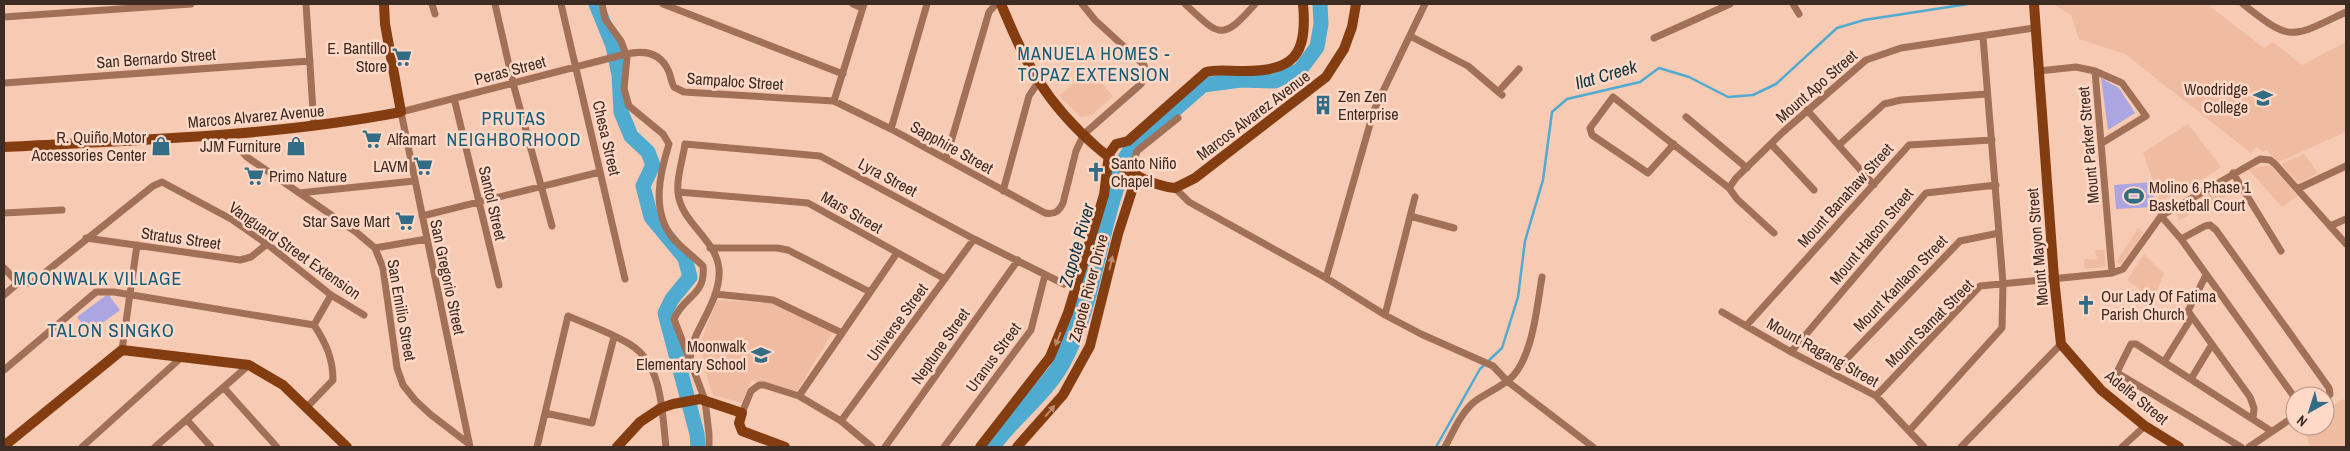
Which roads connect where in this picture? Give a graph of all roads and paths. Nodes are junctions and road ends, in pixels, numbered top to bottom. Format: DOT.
graph roads {
  1 [pos="191,4"];
  2 [pos="306,4"];
  3 [pos="384,4"];
  4 [pos="432,4"];
  5 [pos="495,4"];
  6 [pos="561,4"];
  7 [pos="602,4"];
  8 [pos="662,4"];
  9 [pos="853,4"];
  10 [pos="927,4"];
  11 [pos="996,4"];
  12 [pos="1002,4"];
  13 [pos="1082,4"];
  14 [pos="1185,4"];
  15 [pos="1255,4"];
  16 [pos="1303,4"];
  17 [pos="1356,4"];
  18 [pos="1424,4"];
  19 [pos="1730,4"];
  20 [pos="1793,4"];
  21 [pos="2034,4"];
  22 [pos="2243,4"];
  23 [pos="863,6"];
  24 [pos="2346,12"];
  25 [pos="435,14"];
  26 [pos="1799,14"];
  27 [pos="4,18"];
  28 [pos="2034,28"];
  29 [pos="1410,36"];
  30 [pos="1983,36"];
  31 [pos="1654,38"];
  32 [pos="626,54"];
  33 [pos="310,61"];
  34 [pos="576,67"];
  35 [pos="1519,69"];
  36 [pos="2039,71"];
  37 [pos="2095,71"];
  38 [pos="843,74"];
  39 [pos="1039,81"];
  40 [pos="4,83"];
  41 [pos="513,83"];
  42 [pos="1987,94"];
  43 [pos="454,98"];
  44 [pos="834,101"];
  45 [pos="1807,110"];
  46 [pos="401,112"];
  47 [pos="1178,118"];
  48 [pos="1686,118"];
  49 [pos="314,126"];
  50 [pos="891,129"];
  51 [pos="1084,134"];
  52 [pos="226,135"];
  53 [pos="1992,140"];
  54 [pos="2102,143"];
  55 [pos="1674,144"];
  56 [pos="1771,144"];
  57 [pos="1839,145"];
  58 [pos="4,147"];
  59 [pos="946,159"];
  60 [pos="1111,160"];
  61 [pos="2346,166"];
  62 [pos="1747,168"];
  63 [pos="600,172"];
  64 [pos="2233,173"];
  65 [pos="1136,175"];
  66 [pos="414,181"];
  67 [pos="1874,185"];
  68 [pos="1996,185"];
  69 [pos="542,186"];
  70 [pos="1175,188"];
  71 [pos="1729,188"];
  72 [pos="2297,188"];
  73 [pos="1814,190"];
  74 [pos="1003,191"];
  75 [pos="678,192"];
  76 [pos="299,193"];
  77 [pos="1415,197"];
  78 [pos="479,202"];
  79 [pos="62,210"];
  80 [pos="4,213"];
  81 [pos="422,216"];
  82 [pos="1410,216"];
  83 [pos="2161,216"];
  84 [pos="2346,219"];
  85 [pos="552,226"];
  86 [pos="2330,226"];
  87 [pos="1454,228"];
  88 [pos="1999,232"];
  89 [pos="1774,233"];
  90 [pos="86,238"];
  91 [pos="427,239"];
  92 [pos="974,239"];
  93 [pos="2181,239"];
  94 [pos="267,244"];
  95 [pos="2346,244"];
  96 [pos="136,245"];
  97 [pos="375,248"];
  98 [pos="710,248"];
  99 [pos="2282,252"];
  100 [pos="897,254"];
  101 [pos="1018,260"];
  102 [pos="4,268"];
  103 [pos="2112,273"];
  104 [pos="1045,275"];
  105 [pos="2206,275"];
  106 [pos="1542,277"];
  107 [pos="1326,278"];
  108 [pos="2054,278"];
  109 [pos="625,279"];
  110 [pos="944,279"];
  111 [pos="18,283"];
  112 [pos="2003,283"];
  113 [pos="1064,284"];
  114 [pos="498,285"];
  115 [pos="870,292"];
  116 [pos="715,294"];
  117 [pos="4,295"];
  118 [pos="128,295"];
  119 [pos="331,295"];
  120 [pos="1722,312"];
  121 [pos="364,315"];
  122 [pos="1385,315"];
  123 [pos="2192,317"];
  124 [pos="314,325"];
  125 [pos="1746,326"];
  126 [pos="842,333"];
  127 [pos="614,337"];
  128 [pos="2061,344"];
  129 [pos="2211,346"];
  130 [pos="122,350"];
  131 [pos="1791,352"];
  132 [pos="184,356"];
  133 [pos="690,360"];
  134 [pos="2164,362"];
  135 [pos="249,365"];
  136 [pos="4,370"];
  137 [pos="1833,373"];
  138 [pos="2192,379"];
  139 [pos="1508,380"];
  140 [pos="2286,386"];
  141 [pos="2328,386"];
  142 [pos="224,388"];
  143 [pos="800,396"];
  144 [pos="1876,396"];
  145 [pos="701,399"];
  146 [pos="307,407"];
  147 [pos="661,408"];
  148 [pos="545,413"];
  149 [pos="742,413"];
  150 [pos="187,420"];
  151 [pos="2253,420"];
  152 [pos="841,421"];
  153 [pos="2285,422"];
  154 [pos="2145,426"];
  155 [pos="1909,431"];
  156 [pos="2271,431"];
  157 [pos="5,445"];
  158 [pos="469,446"];
  159 [pos="82,447"];
  160 [pos="155,447"];
  161 [pos="211,447"];
  162 [pos="277,447"];
  163 [pos="347,447"];
  164 [pos="537,447"];
  165 [pos="617,447"];
  166 [pos="666,447"];
  167 [pos="708,447"];
  168 [pos="784,447"];
  169 [pos="872,447"];
  170 [pos="885,447"];
  171 [pos="944,447"];
  172 [pos="980,447"];
  173 [pos="1017,447"];
  174 [pos="1445,447"];
  175 [pos="1593,447"];
  176 [pos="1924,447"];
  177 [pos="1961,447"];
  178 [pos="2122,447"];
  179 [pos="2179,447"];
  180 [pos="2241,447"];
  181 [pos="2249,447"];
  1 -- 27 [label="street"];
  2 -- 33 [label="street"];
  3 -- 46 [label="main road"];
  4 -- 25 [label="street"];
  5 -- 41 [label="street"];
  6 -- 34 [label="street, Chesa Street"];
  7 -- 32 [label="street"];
  8 -- 38 [label="street"];
  9 -- 23 [label="street"];
  10 -- 50 [label="street"];
  11 -- 59 [label="street"];
  12 -- 39 [label="main road"];
  13 -- 51 [label="street"];
  14 -- 15 [label="street"];
  16 -- 60 [label="main road"];
  17 -- 70 [label="main road, Marcos Alvarez Avenue"];
  18 -- 29 [label="street"];
  19 -- 31 [label="street"];
  20 -- 26 [label="street"];
  21 -- 28 [label="main road, Mount Mayon Street"];
  22 -- 24 [label="street"];
  23 -- 38 [label="street"];
  28 -- 30 [label="street, Mount Apo Street"];
  28 -- 36 [label="main road, Mount Mayon Street"];
  29 -- 35 [label="street"];
  29 -- 107 [label="street"];
  30 -- 42 [label="street"];
  30 -- 45 [label="street, Mount Apo Street"];
  32 -- 34 [label="street, Peras Street"];
  32 -- 44 [label="street, Sampaloc Street"];
  32 -- 133 [label="street"];
  33 -- 40 [label="street, San Bernardo Street"];
  33 -- 49 [label="street"];
  34 -- 41 [label="street, Peras Street"];
  34 -- 63 [label="street, Chesa Street"];
  36 -- 37 [label="street, Mount Parker Street"];
  36 -- 108 [label="main road, Mount Mayon Street"];
  37 -- 54 [label="street, Mount Parker Street"];
  37 -- 54 [label="street"];
  38 -- 44 [label="street"];
  39 -- 51 [label="main road"];
  39 -- 74 [label="street"];
  41 -- 43 [label="street, Peras Street"];
  41 -- 69 [label="street"];
  42 -- 53 [label="street"];
  42 -- 57 [label="street"];
  43 -- 46 [label="street, Peras Street"];
  43 -- 78 [label="street, Santol Street"];
  44 -- 50 [label="street, Sapphire Street"];
  45 -- 56 [label="street, Mount Apo Street"];
  45 -- 57 [label="street"];
  46 -- 49 [label="main road, Marcos Alvarez Avenue"];
  46 -- 66 [label="street, San Gregorio Street"];
  47 -- 65 [label="street"];
  48 -- 62 [label="street"];
  49 -- 52 [label="main road, Marcos Alvarez Avenue"];
  50 -- 59 [label="street, Sapphire Street"];
  51 -- 60 [label="main road"];
  51 -- 74 [label="street, Sapphire Street"];
  52 -- 58 [label="main road, Marcos Alvarez Avenue"];
  52 -- 76 [label="street, San Emilio Street"];
  53 -- 67 [label="street, Mount Banahaw Street"];
  53 -- 68 [label="street"];
  54 -- 103 [label="street, Mount Parker Street"];
  55 -- 55 [label="street"];
  55 -- 71 [label="street"];
  56 -- 62 [label="street, Mount Apo Street"];
  56 -- 73 [label="street"];
  57 -- 67 [label="street"];
  59 -- 74 [label="street, Sapphire Street"];
  60 -- 65 [label="main road"];
  60 -- 172 [label="main road, Zapote River Drive, one-way"];
  61 -- 72 [label="street"];
  62 -- 71 [label="street, Mount Apo Street"];
  63 -- 69 [label="street"];
  63 -- 109 [label="street, Chesa Street"];
  64 -- 72 [label="street"];
  64 -- 83 [label="street"];
  64 -- 99 [label="street"];
  65 -- 70 [label="main road"];
  173 -- 65 [label="main road, Zapote River Drive, one-way"];
  66 -- 76 [label="street"];
  66 -- 81 [label="street, San Gregorio Street"];
  67 -- 125 [label="street, Mount Banahaw Street"];
  68 -- 88 [label="street"];
  68 -- 131 [label="street, Mount Halcon Street"];
  69 -- 78 [label="street"];
  69 -- 85 [label="street"];
  70 -- 107 [label="street"];
  71 -- 89 [label="street"];
  72 -- 86 [label="street"];
  75 -- 92 [label="street, Lyra Street"];
  75 -- 98 [label="street"];
  75 -- 100 [label="street, Mars Street"];
  76 -- 97 [label="street, San Emilio Street"];
  77 -- 82 [label="street"];
  78 -- 81 [label="street"];
  78 -- 114 [label="street, Santol Street"];
  79 -- 80 [label="street"];
  81 -- 91 [label="street, San Gregorio Street"];
  82 -- 87 [label="street"];
  82 -- 122 [label="street"];
  83 -- 93 [label="street"];
  83 -- 103 [label="street"];
  84 -- 86 [label="street"];
  86 -- 95 [label="street"];
  88 -- 112 [label="street"];
  88 -- 137 [label="street, Mount Kanlaon Street"];
  90 -- 94 [label="street, Vanguard Street Extension"];
  90 -- 96 [label="street, Stratus Street"];
  90 -- 111 [label="street"];
  91 -- 97 [label="street"];
  91 -- 158 [label="street, San Gregorio Street"];
  92 -- 101 [label="street, Lyra Street"];
  92 -- 110 [label="street, Universe Street"];
  93 -- 105 [label="street"];
  93 -- 141 [label="street"];
  94 -- 96 [label="street, Stratus Street"];
  94 -- 119 [label="street, Vanguard Street Extension"];
  96 -- 118 [label="street"];
  97 -- 158 [label="street, San Emilio Street"];
  98 -- 115 [label="street"];
  98 -- 116 [label="street"];
  100 -- 110 [label="street, Mars Street"];
  100 -- 115 [label="street"];
  101 -- 104 [label="street, Lyra Street"];
  101 -- 170 [label="street, Neptune Street"];
  102 -- 111 [label="street"];
  103 -- 108 [label="street, Mount Samat Street"];
  104 -- 113 [label="street, Lyra Street"];
  104 -- 171 [label="street, Uranus Street"];
  105 -- 123 [label="street"];
  105 -- 140 [label="street"];
  106 -- 139 [label="street"];
  107 -- 122 [label="street"];
  108 -- 112 [label="street, Mount Samat Street"];
  108 -- 128 [label="main road, Mount Mayon Street"];
  110 -- 152 [label="street, Universe Street"];
  111 -- 117 [label="street"];
  112 -- 144 [label="street, Mount Samat Street"];
  112 -- 155 [label="street"];
  115 -- 126 [label="street"];
  116 -- 126 [label="street"];
  116 -- 133 [label="street"];
  118 -- 124 [label="street"];
  118 -- 130 [label="street"];
  118 -- 136 [label="street"];
  119 -- 121 [label="street, Vanguard Street Extension"];
  119 -- 124 [label="street"];
  120 -- 125 [label="street, Mount Ragang Street"];
  122 -- 139 [label="street"];
  123 -- 129 [label="street"];
  123 -- 134 [label="street"];
  124 -- 146 [label="street"];
  125 -- 131 [label="street, Mount Ragang Street"];
  126 -- 143 [label="street"];
  127 -- 147 [label="street"];
  127 -- 148 [label="street"];
  127 -- 148 [label="street"];
  128 -- 154 [label="main road, Adelfa Street"];
  128 -- 177 [label="street"];
  129 -- 138 [label="street"];
  129 -- 151 [label="street"];
  130 -- 132 [label="main road"];
  130 -- 157 [label="main road"];
  131 -- 137 [label="street, Mount Ragang Street"];
  132 -- 135 [label="main road"];
  132 -- 159 [label="street"];
  133 -- 145 [label="street"];
  134 -- 138 [label="street"];
  134 -- 180 [label="street"];
  135 -- 142 [label="street"];
  135 -- 146 [label="main road"];
  137 -- 144 [label="street, Mount Ragang Street"];
  138 -- 151 [label="street"];
  139 -- 174 [label="street"];
  139 -- 175 [label="street"];
  142 -- 150 [label="street"];
  142 -- 162 [label="street"];
  143 -- 149 [label="street"];
  143 -- 152 [label="street"];
  144 -- 155 [label="street, Mount Ragang Street"];
  145 -- 147 [label="main road"];
  145 -- 149 [label="main road"];
  145 -- 167 [label="street"];
  146 -- 163 [label="main road"];
  147 -- 165 [label="main road"];
  147 -- 166 [label="street"];
  148 -- 164 [label="street"];
  149 -- 168 [label="main road"];
  150 -- 160 [label="street"];
  150 -- 161 [label="street"];
  151 -- 156 [label="street"];
  152 -- 169 [label="street"];
  153 -- 156 [label="street"];
  154 -- 178 [label="street"];
  154 -- 179 [label="main road, Adelfa Street"];
  155 -- 176 [label="street, Mount Ragang Street"];
  156 -- 181 [label="street"];
}
